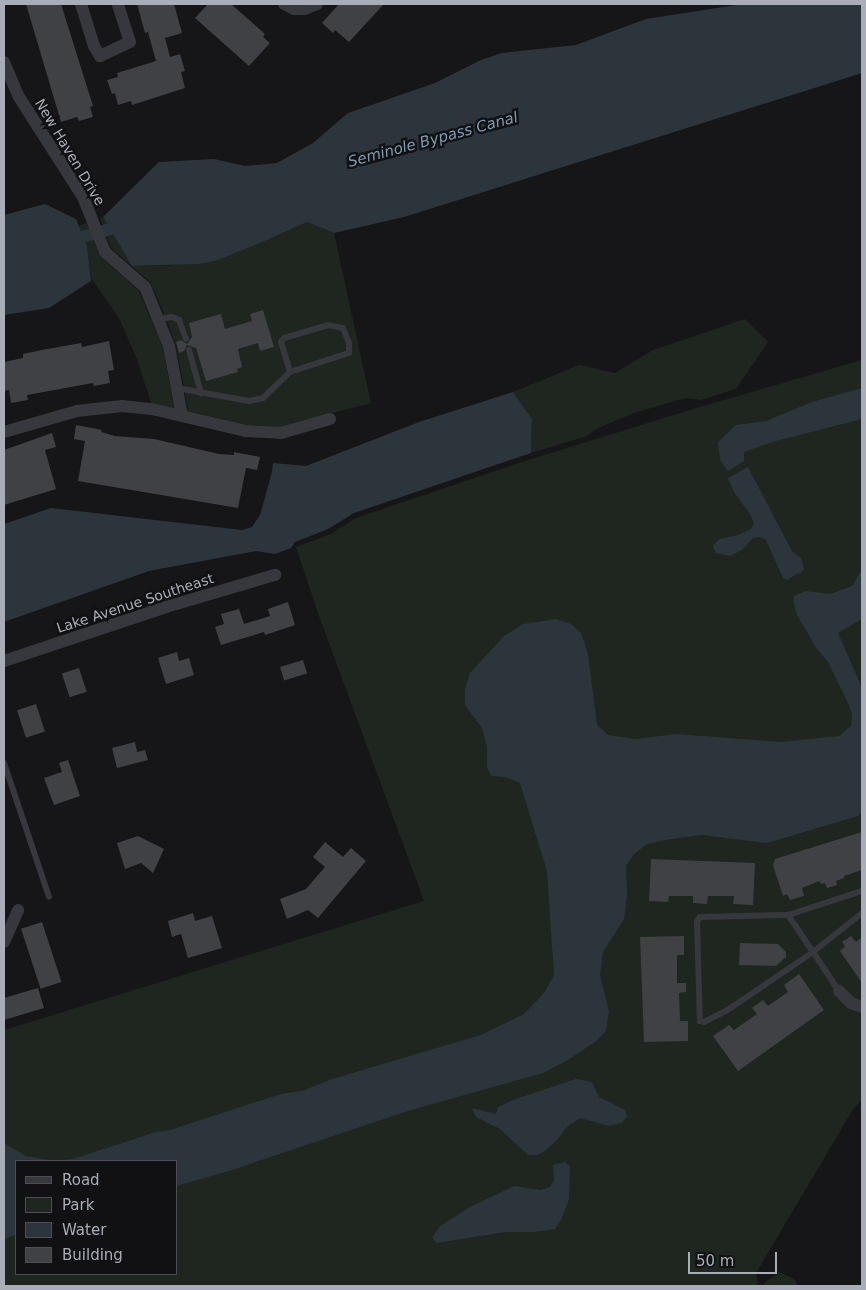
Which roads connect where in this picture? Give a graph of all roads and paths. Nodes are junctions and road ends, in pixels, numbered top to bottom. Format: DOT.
graph roads {
  1 [pos="81,4"];
  2 [pos="118,4"];
  3 [pos="284,4"];
  4 [pos="317,4"];
  5 [pos="4,62"];
  6 [pos="159,319"];
  7 [pos="186,339"];
  8 [pos="189,350"];
  9 [pos="290,372"];
  10 [pos="177,388"];
  11 [pos="201,393"];
  12 [pos="182,416"];
  13 [pos="330,419"];
  14 [pos="4,432"];
  15 [pos="275,575"];
  16 [pos="4,661"];
  17 [pos="4,763"];
  18 [pos="862,890"];
  19 [pos="49,896"];
  20 [pos="18,910"];
  21 [pos="862,913"];
  22 [pos="788,915"];
  23 [pos="4,942"];
  24 [pos="813,952"];
  25 [pos="839,991"];
  26 [pos="862,1006"];
  1 -- 2 [label="street"];
  3 -- 4 [label="street"];
  5 -- 6 [label="street, New Haven Drive"];
  6 -- 7 [label="lane"];
  6 -- 10 [label="street, New Haven Drive"];
  8 -- 11 [label="lane"];
  9 -- 9 [label="lane"];
  9 -- 11 [label="lane"];
  10 -- 11 [label="lane"];
  10 -- 12 [label="street, New Haven Drive"];
  12 -- 13 [label="street"];
  12 -- 14 [label="street"];
  15 -- 16 [label="street, Lake Avenue Southeast"];
  17 -- 19 [label="lane"];
  18 -- 22 [label="lane"];
  20 -- 23 [label="street"];
  21 -- 24 [label="lane"];
  22 -- 24 [label="lane"];
  22 -- 24 [label="lane"];
  24 -- 25 [label="lane"];
  25 -- 26 [label="street"];
}
